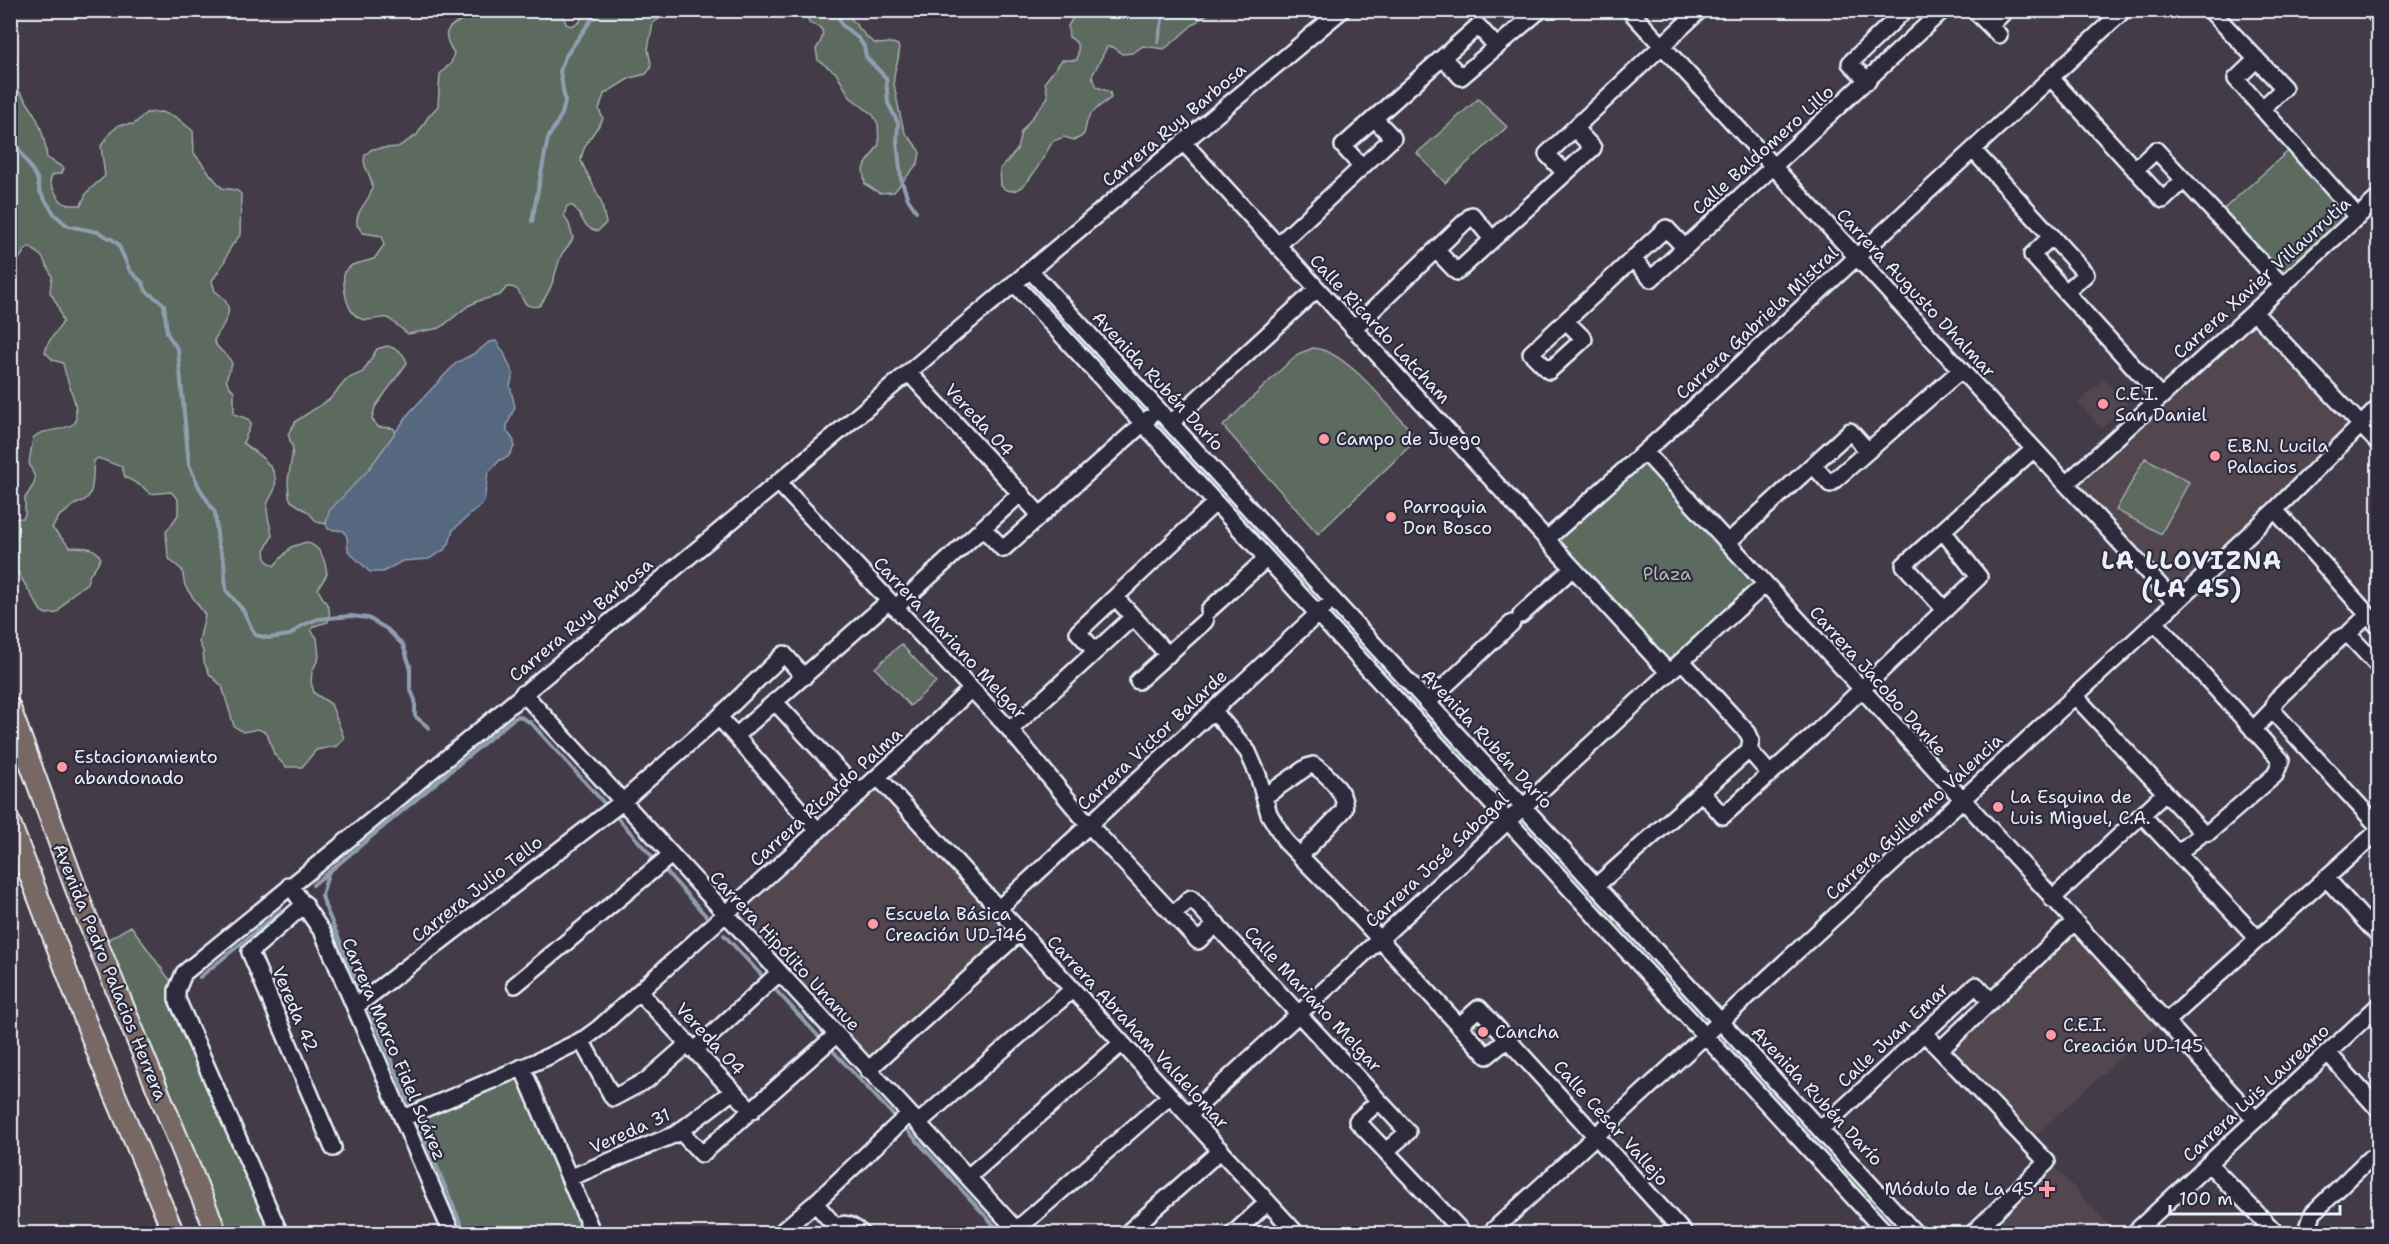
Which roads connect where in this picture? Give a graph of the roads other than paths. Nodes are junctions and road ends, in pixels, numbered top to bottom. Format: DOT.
graph roads {
  1 [pos="1341,10"];
  2 [pos="1540,10"];
  3 [pos="1629,10"];
  4 [pos="1700,10"];
  5 [pos="1905,10"];
  6 [pos="1943,10"];
  7 [pos="1974,10"];
  8 [pos="2006,10"];
  9 [pos="2124,10"];
  10 [pos="2210,10"];
  11 [pos="2372,10"];
  12 [pos="2379,17"];
  13 [pos="1662,46"];
  14 [pos="1497,47"];
  15 [pos="1443,58"];
  16 [pos="2257,59"];
  17 [pos="2051,78"];
  18 [pos="1868,81"];
  19 [pos="2263,108"];
  20 [pos="1374,118"];
  21 [pos="1575,129"];
  22 [pos="1184,143"];
  23 [pos="1973,150"];
  24 [pos="1362,167"];
  25 [pos="1774,167"];
  26 [pos="2135,170"];
  27 [pos="1565,173"];
  28 [pos="2184,180"];
  29 [pos="2379,198"];
  30 [pos="2358,217"];
  31 [pos="2052,236"];
  32 [pos="1492,239"];
  33 [pos="1277,246"];
  34 [pos="1685,248"];
  35 [pos="1436,250"];
  36 [pos="1857,258"];
  37 [pos="1633,259"];
  38 [pos="1030,270"];
  39 [pos="1014,283"];
  40 [pos="2283,285"];
  41 [pos="1317,289"];
  42 [pos="2066,292"];
  43 [pos="2254,312"];
  44 [pos="1566,321"];
  45 [pos="1353,329"];
  46 [pos="1961,370"];
  47 [pos="909,373"];
  48 [pos="2161,397"];
  49 [pos="2379,408"];
  50 [pos="1159,410"];
  51 [pos="1171,423"];
  52 [pos="1143,424"];
  53 [pos="2361,424"];
  54 [pos="2379,443"];
  55 [pos="2034,449"];
  56 [pos="1868,451"];
  57 [pos="1645,453"];
  58 [pos="1813,465"];
  59 [pos="778,482"];
  60 [pos="2066,484"];
  61 [pos="1021,494"];
  62 [pos="1215,503"];
  63 [pos="2275,510"];
  64 [pos="1041,515"];
  65 [pos="983,528"];
  66 [pos="1943,531"];
  67 [pos="1547,539"];
  68 [pos="1727,543"];
  69 [pos="1266,559"];
  70 [pos="1573,568"];
  71 [pos="1764,585"];
  72 [pos="1115,597"];
  73 [pos="1333,600"];
  74 [pos="2175,602"];
  75 [pos="892,604"];
  76 [pos="1945,610"];
  77 [pos="1318,614"];
  78 [pos="1133,617"];
  79 [pos="2373,620"];
  80 [pos="2155,622"];
  81 [pos="2348,634"];
  82 [pos="1095,651"];
  83 [pos="1168,655"];
  84 [pos="1682,661"];
  85 [pos="2379,666"];
  86 [pos="1669,674"];
  87 [pos="804,677"];
  88 [pos="1138,681"];
  89 [pos="971,689"];
  90 [pos="1861,691"];
  91 [pos="523,693"];
  92 [pos="2075,696"];
  93 [pos="775,702"];
  94 [pos="1428,704"];
  95 [pos="10,708"];
  96 [pos="1213,710"];
  97 [pos="2272,710"];
  98 [pos="719,717"];
  99 [pos="1010,730"];
  100 [pos="2253,730"];
  101 [pos="736,736"];
  102 [pos="2301,742"];
  103 [pos="1749,750"];
  104 [pos="2281,760"];
  105 [pos="1770,774"];
  106 [pos="878,777"];
  107 [pos="1701,792"];
  108 [pos="860,793"];
  109 [pos="2165,793"];
  110 [pos="1264,797"];
  111 [pos="1961,800"];
  112 [pos="622,802"];
  113 [pos="1523,807"];
  114 [pos="2142,815"];
  115 [pos="1508,822"];
  116 [pos="10,823"];
  117 [pos="1089,825"];
  118 [pos="2379,826"];
  119 [pos="818,831"];
  120 [pos="2379,831"];
  121 [pos="2203,832"];
  122 [pos="2178,853"];
  123 [pos="1300,856"];
  124 [pos="663,861"];
  125 [pos="2326,878"];
  126 [pos="290,885"];
  127 [pos="1596,886"];
  128 [pos="2052,899"];
  129 [pos="305,904"];
  130 [pos="998,909"];
  131 [pos="726,915"];
  132 [pos="1173,915"];
  133 [pos="2074,922"];
  134 [pos="1217,924"];
  135 [pos="1020,932"];
  136 [pos="2379,935"];
  137 [pos="2258,939"];
  138 [pos="1380,940"];
  139 [pos="772,979"];
  140 [pos="515,985"];
  141 [pos="1072,990"];
  142 [pos="640,993"];
  143 [pos="1991,1001"];
  144 [pos="2379,1006"];
  145 [pos="355,1007"];
  146 [pos="1299,1013"];
  147 [pos="1721,1021"];
  148 [pos="2166,1022"];
  149 [pos="1459,1026"];
  150 [pos="1924,1033"];
  151 [pos="836,1035"];
  152 [pos="1705,1036"];
  153 [pos="1508,1039"];
  154 [pos="581,1040"];
  155 [pos="1122,1043"];
  156 [pos="691,1048"];
  157 [pos="1940,1050"];
  158 [pos="2328,1053"];
  159 [pos="522,1067"];
  160 [pos="868,1070"];
  161 [pos="733,1091"];
  162 [pos="1170,1096"];
  163 [pos="1379,1101"];
  164 [pos="2379,1109"];
  165 [pos="752,1111"];
  166 [pos="1189,1115"];
  167 [pos="403,1118"];
  168 [pos="914,1119"];
  169 [pos="2256,1120"];
  170 [pos="1821,1129"];
  171 [pos="680,1131"];
  172 [pos="1595,1136"];
  173 [pos="333,1148"];
  174 [pos="1221,1150"];
  175 [pos="1386,1151"];
  176 [pos="2378,1158"];
  177 [pos="2209,1164"];
  178 [pos="968,1177"];
  179 [pos="569,1178"];
  180 [pos="1268,1202"];
  181 [pos="816,1203"];
  182 [pos="830,1230"];
  183 [pos="2308,1231"];
  184 [pos="1018,1232"];
  185 [pos="174,1233"];
  186 [pos="217,1233"];
  187 [pos="280,1233"];
  188 [pos="452,1233"];
  189 [pos="592,1233"];
  190 [pos="779,1233"];
  191 [pos="862,1233"];
  192 [pos="1126,1233"];
  193 [pos="1233,1233"];
  194 [pos="1297,1233"];
  195 [pos="1464,1233"];
  196 [pos="1489,1233"];
  197 [pos="1685,1233"];
  198 [pos="1887,1233"];
  199 [pos="1917,1233"];
  200 [pos="1971,1233"];
  201 [pos="2135,1233"];
  202 [pos="2277,1233"];
  1 -- 22 [label="street, Carrera Ruy Barbosa"];
  2 -- 14 [label="street"];
  3 -- 13 [label="street, Carrera Augusto Dhalmar"];
  4 -- 13 [label="street"];
  5 -- 18 [label="street"];
  6 -- 18 [label="street, Calle Baldomero Lillo"];
  7 -- 8 [label="street"];
  9 -- 17 [label="street, Carrera Gabriela Mistral"];
  10 -- 16 [label="street"];
  11 -- 12 [label="street"];
  13 -- 21 [label="street"];
  13 -- 25 [label="street, Carrera Augusto Dhalmar"];
  14 -- 15 [label="street"];
  14 -- 15 [label="street"];
  15 -- 20 [label="street"];
  16 -- 19 [label="street"];
  16 -- 19 [label="street"];
  17 -- 23 [label="street, Carrera Gabriela Mistral"];
  17 -- 26 [label="street"];
  18 -- 25 [label="street, Calle Baldomero Lillo"];
  19 -- 30 [label="street"];
  20 -- 24 [label="street"];
  20 -- 24 [label="street"];
  21 -- 27 [label="street"];
  21 -- 27 [label="street"];
  22 -- 33 [label="street, Calle Ricardo Latcham"];
  22 -- 38 [label="street, Carrera Ruy Barbosa"];
  23 -- 31 [label="street"];
  23 -- 36 [label="street, Carrera Gabriela Mistral"];
  24 -- 33 [label="street"];
  25 -- 34 [label="street, Calle Baldomero Lillo"];
  25 -- 36 [label="street, Carrera Augusto Dhalmar"];
  26 -- 28 [label="street"];
  26 -- 28 [label="street"];
  27 -- 32 [label="street"];
  28 -- 40 [label="street"];
  29 -- 30 [label="street, Carrera Xavier Villaurrutia"];
  30 -- 40 [label="street, Carrera Xavier Villaurrutia"];
  31 -- 42 [label="street"];
  31 -- 42 [label="street"];
  32 -- 35 [label="street"];
  32 -- 35 [label="street"];
  33 -- 41 [label="street, Calle Ricardo Latcham"];
  34 -- 37 [label="street"];
  34 -- 37 [label="street, Calle Baldomero Lillo"];
  35 -- 45 [label="street"];
  36 -- 46 [label="street, Carrera Augusto Dhalmar"];
  36 -- 57 [label="street, Carrera Gabriela Mistral"];
  37 -- 44 [label="street"];
  38 -- 39 [label="street, Carrera Ruy Barbosa"];
  38 -- 50 [label="street, Avenida Rubén Darío"];
  39 -- 47 [label="street, Carrera Ruy Barbosa"];
  39 -- 52 [label="street"];
  40 -- 43 [label="street, Carrera Xavier Villaurrutia"];
  41 -- 45 [label="street, Calle Ricardo Latcham"];
  41 -- 51 [label="street"];
  42 -- 48 [label="street"];
  43 -- 48 [label="street, Carrera Xavier Villaurrutia"];
  43 -- 53 [label="street"];
  45 -- 67 [label="street, Calle Ricardo Latcham"];
  46 -- 55 [label="street, Carrera Augusto Dhalmar"];
  46 -- 56 [label="street"];
  47 -- 59 [label="street, Carrera Ruy Barbosa"];
  47 -- 61 [label="street, Vereda 04"];
  48 -- 60 [label="street, Carrera Xavier Villaurrutia"];
  49 -- 53 [label="street, Carrera Guillermo Valencia"];
  50 -- 51 [label="street, Avenida Rubén Darío"];
  50 -- 52 [label="street"];
  51 -- 73 [label="street, Avenida Rubén Darío"];
  52 -- 62 [label="street"];
  52 -- 64 [label="street"];
  53 -- 54 [label="street"];
  53 -- 63 [label="street, Carrera Guillermo Valencia"];
  55 -- 60 [label="street, Carrera Augusto Dhalmar"];
  55 -- 66 [label="street"];
  56 -- 58 [label="street"];
  56 -- 58 [label="street"];
  57 -- 67 [label="street, Carrera Gabriela Mistral"];
  57 -- 68 [label="street, Carrera Jacobo Danke"];
  58 -- 68 [label="street"];
  59 -- 75 [label="street, Carrera Mariano Melgar"];
  59 -- 91 [label="street, Carrera Ruy Barbosa"];
  60 -- 74 [label="street, Carrera Augusto Dhalmar"];
  61 -- 64 [label="street, Vereda 04"];
  61 -- 65 [label="street"];
  62 -- 69 [label="street"];
  62 -- 72 [label="street"];
  63 -- 74 [label="street, Carrera Guillermo Valencia"];
  63 -- 79 [label="street"];
  64 -- 65 [label="street"];
  65 -- 75 [label="street"];
  66 -- 76 [label="street"];
  66 -- 76 [label="street"];
  67 -- 70 [label="street, Calle Ricardo Latcham"];
  68 -- 71 [label="street, Carrera Jacobo Danke"];
  69 -- 77 [label="street"];
  69 -- 83 [label="street"];
  70 -- 86 [label="street, Calle Ricardo Latcham"];
  70 -- 94 [label="street"];
  71 -- 84 [label="street, Carrera José Sabogal"];
  71 -- 90 [label="street, Carrera Jacobo Danke"];
  72 -- 78 [label="street"];
  72 -- 82 [label="street"];
  73 -- 77 [label="street, Carrera Victor Balarde"];
  73 -- 94 [label="street, Avenida Rubén Darío"];
  74 -- 80 [label="street, Carrera Guillermo Valencia"];
  75 -- 87 [label="street"];
  75 -- 89 [label="street, Carrera Mariano Melgar"];
  76 -- 90 [label="street"];
  77 -- 96 [label="street, Carrera Victor Balarde"];
  77 -- 115 [label="street"];
  78 -- 82 [label="street"];
  78 -- 83 [label="street"];
  79 -- 81 [label="street"];
  80 -- 92 [label="street, Carrera Guillermo Valencia"];
  80 -- 100 [label="street"];
  81 -- 85 [label="street"];
  81 -- 97 [label="street"];
  82 -- 99 [label="street"];
  83 -- 88 [label="street"];
  84 -- 86 [label="street, Carrera José Sabogal"];
  84 -- 103 [label="street"];
  86 -- 113 [label="street, Carrera José Sabogal"];
  87 -- 93 [label="street"];
  87 -- 98 [label="street, Carrera Julio Tello"];
  89 -- 99 [label="street, Carrera Mariano Melgar"];
  89 -- 106 [label="street, Carrera Ricardo Palma"];
  90 -- 105 [label="street"];
  90 -- 111 [label="street, Carrera Jacobo Danke"];
  91 -- 112 [label="street, Carrera Hipólito Unanue"];
  91 -- 126 [label="street, Carrera Ruy Barbosa"];
  92 -- 109 [label="street"];
  92 -- 111 [label="street, Carrera Guillermo Valencia"];
  93 -- 101 [label="street"];
  93 -- 108 [label="street"];
  94 -- 113 [label="street, Avenida Rubén Darío"];
  95 -- 186 [label="main road, Avenida Pedro Palacios Herrera"];
  96 -- 110 [label="street"];
  96 -- 117 [label="street, Carrera Victor Balarde"];
  97 -- 100 [label="street"];
  97 -- 102 [label="street"];
  98 -- 101 [label="street"];
  98 -- 112 [label="street, Carrera Julio Tello"];
  99 -- 117 [label="street, Carrera Mariano Melgar"];
  100 -- 104 [label="street"];
  101 -- 119 [label="street"];
  102 -- 104 [label="street"];
  102 -- 118 [label="street"];
  103 -- 105 [label="street"];
  103 -- 107 [label="street"];
  104 -- 121 [label="street"];
  105 -- 107 [label="street"];
  106 -- 108 [label="street, Carrera Ricardo Palma"];
  106 -- 130 [label="street, Carrera Abraham Valdelomar"];
  107 -- 127 [label="street"];
  108 -- 119 [label="street, Carrera Ricardo Palma"];
  109 -- 114 [label="street"];
  109 -- 121 [label="street"];
  110 -- 123 [label="street"];
  110 -- 123 [label="street"];
  111 -- 128 [label="street, Carrera Jacobo Danke"];
  111 -- 147 [label="street, Carrera Guillermo Valencia"];
  112 -- 124 [label="street, Carrera Hipólito Unanue"];
  112 -- 145 [label="street, Carrera Julio Tello"];
  113 -- 115 [label="street, Carrera José Sabogal"];
  113 -- 127 [label="street, Avenida Rubén Darío"];
  114 -- 122 [label="street"];
  114 -- 128 [label="street"];
  115 -- 138 [label="street, Carrera José Sabogal"];
  115 -- 152 [label="street"];
  116 -- 185 [label="main road, Avenida Pedro Palacios Herrera"];
  117 -- 130 [label="street, Carrera Victor Balarde"];
  117 -- 132 [label="street, Calle Mariano Melgar"];
  119 -- 131 [label="street, Carrera Ricardo Palma"];
  120 -- 125 [label="street"];
  121 -- 122 [label="street"];
  122 -- 137 [label="street"];
  123 -- 138 [label="street"];
  124 -- 131 [label="street, Carrera Hipólito Unanue"];
  124 -- 140 [label="street"];
  125 -- 136 [label="street"];
  125 -- 137 [label="street"];
  126 -- 129 [label="street, Carrera Marco Fidel Suárez"];
  126 -- 187 [label="street, Carrera Ruy Barbosa"];
  127 -- 147 [label="street, Avenida Rubén Darío"];
  128 -- 133 [label="street, Carrera Jacobo Danke"];
  129 -- 145 [label="street, Carrera Marco Fidel Suárez"];
  129 -- 173 [label="street, Vereda 42"];
  130 -- 135 [label="street, Carrera Abraham Valdelomar"];
  131 -- 139 [label="street, Carrera Hipólito Unanue"];
  131 -- 142 [label="street, Carrera Ricardo Palma"];
  132 -- 134 [label="street, Calle Mariano Melgar"];
  132 -- 134 [label="street, Calle Mariano Melgar"];
  133 -- 143 [label="street"];
  133 -- 148 [label="street, Carrera Jacobo Danke"];
  134 -- 146 [label="street, Calle Mariano Melgar"];
  135 -- 141 [label="street, Carrera Abraham Valdelomar"];
  135 -- 160 [label="street"];
  137 -- 148 [label="street"];
  138 -- 146 [label="street, Carrera José Sabogal"];
  138 -- 149 [label="street"];
  139 -- 151 [label="street, Carrera Hipólito Unanue"];
  139 -- 156 [label="street"];
  141 -- 155 [label="street, Carrera Abraham Valdelomar"];
  141 -- 168 [label="street"];
  142 -- 154 [label="street, Carrera Ricardo Palma"];
  142 -- 156 [label="street, Vereda 04"];
  143 -- 150 [label="street, Calle Juan Emar"];
  143 -- 157 [label="street"];
  144 -- 158 [label="street, Carrera Luis Laureano"];
  145 -- 167 [label="street, Carrera Marco Fidel Suárez"];
  146 -- 163 [label="street, Calle Mariano Melgar"];
  146 -- 166 [label="street, Carrera José Sabogal"];
  147 -- 152 [label="street, Carrera Guillermo Valencia"];
  147 -- 170 [label="street, Avenida Rubén Darío"];
  148 -- 169 [label="street, Carrera Jacobo Danke"];
  149 -- 153 [label="street"];
  149 -- 153 [label="street, Calle Cesar Vallejo"];
  150 -- 157 [label="street"];
  150 -- 170 [label="street, Calle Juan Emar"];
  151 -- 160 [label="street, Carrera Hipólito Unanue"];
  151 -- 165 [label="street"];
  152 -- 172 [label="street, Carrera Guillermo Valencia"];
  152 -- 198 [label="street"];
  153 -- 172 [label="street, Calle Cesar Vallejo"];
  154 -- 156 [label="street"];
  154 -- 159 [label="street, Carrera Ricardo Palma"];
  155 -- 162 [label="street, Carrera Abraham Valdelomar"];
  155 -- 178 [label="street"];
  156 -- 161 [label="street, Vereda 04"];
  157 -- 200 [label="street"];
  158 -- 164 [label="street"];
  158 -- 169 [label="street, Carrera Luis Laureano"];
  159 -- 167 [label="street, Carrera Ricardo Palma"];
  159 -- 179 [label="street"];
  160 -- 168 [label="street, Carrera Hipólito Unanue"];
  161 -- 165 [label="street, Vereda 04"];
  161 -- 171 [label="street, Vereda 31"];
  162 -- 166 [label="street, Carrera Abraham Valdelomar"];
  162 -- 184 [label="street"];
  163 -- 175 [label="street, Calle Mariano Melgar"];
  163 -- 175 [label="street, Calle Mariano Melgar"];
  165 -- 171 [label="street"];
  166 -- 174 [label="street, Carrera Abraham Valdelomar"];
  167 -- 188 [label="street, Carrera Marco Fidel Suárez"];
  168 -- 178 [label="street, Carrera Hipólito Unanue"];
  168 -- 181 [label="street"];
  169 -- 177 [label="street, Carrera Luis Laureano"];
  170 -- 199 [label="street, Avenida Rubén Darío"];
  171 -- 179 [label="street, Vereda 31"];
  172 -- 196 [label="street, Carrera Guillermo Valencia"];
  172 -- 197 [label="street, Calle Cesar Vallejo"];
  174 -- 180 [label="street, Carrera Abraham Valdelomar"];
  174 -- 192 [label="street"];
  175 -- 195 [label="street, Calle Mariano Melgar"];
  176 -- 183 [label="street"];
  177 -- 201 [label="street, Carrera Luis Laureano"];
  177 -- 202 [label="street"];
  178 -- 184 [label="street, Carrera Hipólito Unanue"];
  179 -- 189 [label="street"];
  180 -- 193 [label="street"];
  180 -- 194 [label="street, Carrera Abraham Valdelomar"];
  181 -- 182 [label="street"];
  181 -- 190 [label="street"];
  182 -- 191 [label="street"];
}
